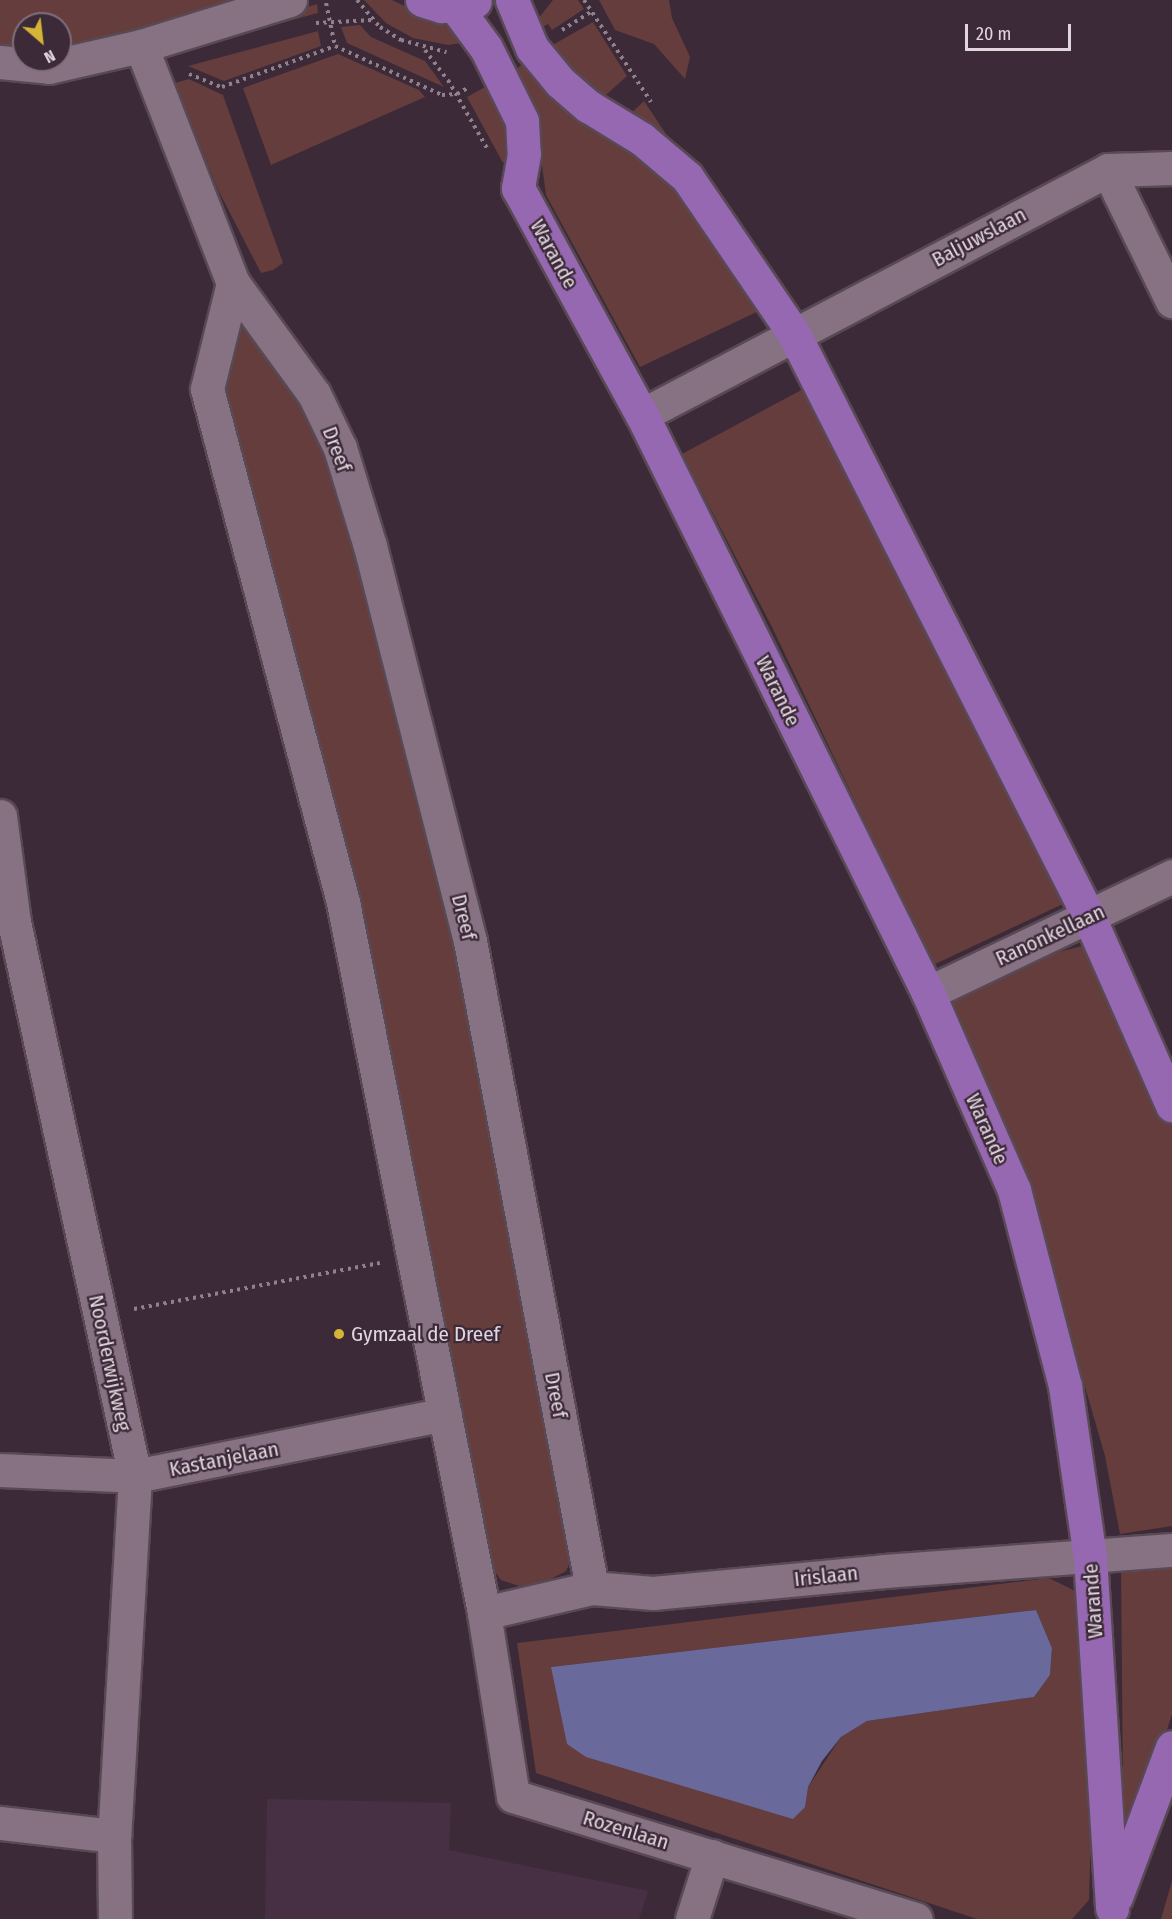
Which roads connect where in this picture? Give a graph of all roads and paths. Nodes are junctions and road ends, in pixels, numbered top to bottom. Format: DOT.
graph roads {
  1 [pos="290,0"];
  2 [pos="325,0"];
  3 [pos="422,0"];
  4 [pos="512,0"];
  5 [pos="584,0"];
  6 [pos="466,3"];
  7 [pos="425,50"];
  8 [pos="145,57"];
  9 [pos="0,62"];
  10 [pos="657,111"];
  11 [pos="1172,168"];
  12 [pos="1108,170"];
  13 [pos="518,188"];
  14 [pos="233,283"];
  15 [pos="1172,301"];
  16 [pos="794,334"];
  17 [pos="642,415"];
  18 [pos="0,816"];
  19 [pos="1172,876"];
  20 [pos="1089,917"];
  21 [pos="928,993"];
  22 [pos="1172,1104"];
  23 [pos="414,1257"];
  24 [pos="100,1315"];
  25 [pos="445,1414"];
  26 [pos="0,1470"];
  27 [pos="135,1476"];
  28 [pos="1172,1550"];
  29 [pos="1090,1557"];
  30 [pos="592,1588"];
  31 [pos="484,1612"];
  32 [pos="1172,1747"];
  33 [pos="0,1823"];
  34 [pos="114,1836"];
  35 [pos="712,1856"];
  36 [pos="1111,1913"];
  37 [pos="115,1919"];
  38 [pos="692,1919"];
  39 [pos="916,1919"];
  1 -- 8 [label="street"];
  2 -- 8 [label="path"];
  3 -- 6 [label="main road"];
  4 -- 16 [label="main road"];
  5 -- 10 [label="path"];
  6 -- 13 [label="main road"];
  7 -- 13 [label="path"];
  8 -- 9 [label="street"];
  8 -- 14 [label="street, Dreef"];
  11 -- 12 [label="street, Baljuwslaan"];
  12 -- 15 [label="street"];
  12 -- 16 [label="street, Baljuwslaan"];
  13 -- 17 [label="main road, Warande"];
  14 -- 23 [label="street"];
  14 -- 30 [label="street, Dreef"];
  16 -- 17 [label="street"];
  16 -- 20 [label="main road"];
  17 -- 21 [label="main road, Warande"];
  18 -- 24 [label="street, Noorderwijkweg"];
  19 -- 20 [label="street, Ranonkellaan"];
  20 -- 21 [label="street, Ranonkellaan"];
  20 -- 22 [label="main road"];
  21 -- 29 [label="main road, Warande"];
  23 -- 24 [label="path"];
  23 -- 25 [label="street"];
  24 -- 27 [label="street, Noorderwijkweg"];
  25 -- 27 [label="street, Kastanjelaan"];
  25 -- 31 [label="street"];
  26 -- 27 [label="street, Kastanjelaan"];
  27 -- 34 [label="street, Noorderwijkweg"];
  28 -- 29 [label="street, Irislaan"];
  29 -- 30 [label="street, Irislaan"];
  29 -- 36 [label="main road, Warande"];
  30 -- 31 [label="street, Irislaan"];
  31 -- 35 [label="street, Rozenlaan"];
  32 -- 36 [label="main road, Warande"];
  33 -- 34 [label="street"];
  34 -- 37 [label="street, Noorderwijkweg"];
  35 -- 38 [label="street"];
  35 -- 39 [label="street, Rozenlaan"];
}
